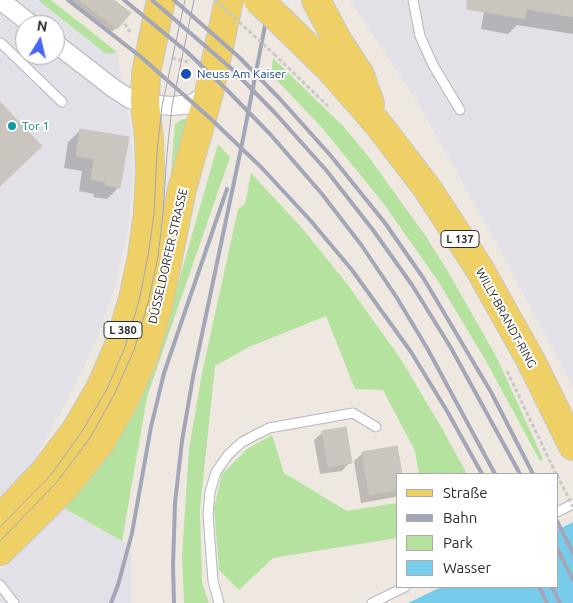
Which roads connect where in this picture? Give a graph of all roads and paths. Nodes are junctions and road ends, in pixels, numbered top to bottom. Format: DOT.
graph roads {
  1 [pos="0,0"];
  2 [pos="160,0"];
  3 [pos="215,0"];
  4 [pos="229,0"];
  5 [pos="258,0"];
  6 [pos="316,0"];
  7 [pos="414,0"];
  8 [pos="19,15"];
  9 [pos="1,43"];
  10 [pos="65,51"];
  11 [pos="209,93"];
  12 [pos="62,102"];
  13 [pos="145,104"];
  14 [pos="329,107"];
  15 [pos="460,110"];
  16 [pos="378,124"];
  17 [pos="506,369"];
  18 [pos="376,427"];
  19 [pos="572,445"];
  20 [pos="555,473"];
  21 [pos="558,479"];
  22 [pos="573,506"];
  23 [pos="558,512"];
  24 [pos="0,519"];
  25 [pos="0,551"];
  26 [pos="0,585"];
  27 [pos="403,588"];
  28 [pos="14,603"];
  29 [pos="219,603"];
  30 [pos="372,603"];
  1 -- 8 [label="street"];
  2 -- 13 [label="main road, DÜSSELDORFER STRASSE / L 380"];
  3 -- 14 [label="path, bridge"];
  4 -- 11 [label="main road, DÜSSELDORFER STRASSE / L 380"];
  5 -- 16 [label="main road, WILLY-BRANDT-RING / L 137, bridge"];
  6 -- 16 [label="main road, WILLY-BRANDT-RING / L 137"];
  7 -- 15 [label="lane"];
  9 -- 12 [label="lane"];
  10 -- 13 [label="street"];
  11 -- 13 [label="street"];
  11 -- 25 [label="main road, DÜSSELDORFER STRASSE / L 380"];
  13 -- 24 [label="main road, DÜSSELDORFER STRASSE / L 380"];
  16 -- 19 [label="main road, WILLY-BRANDT-RING / L 137"];
  17 -- 20 [label="path"];
  18 -- 29 [label="lane"];
  21 -- 22 [label="path, bridge"];
  22 -- 23 [label="lane"];
  26 -- 28 [label="lane"];
  27 -- 30 [label="lane"];
}
